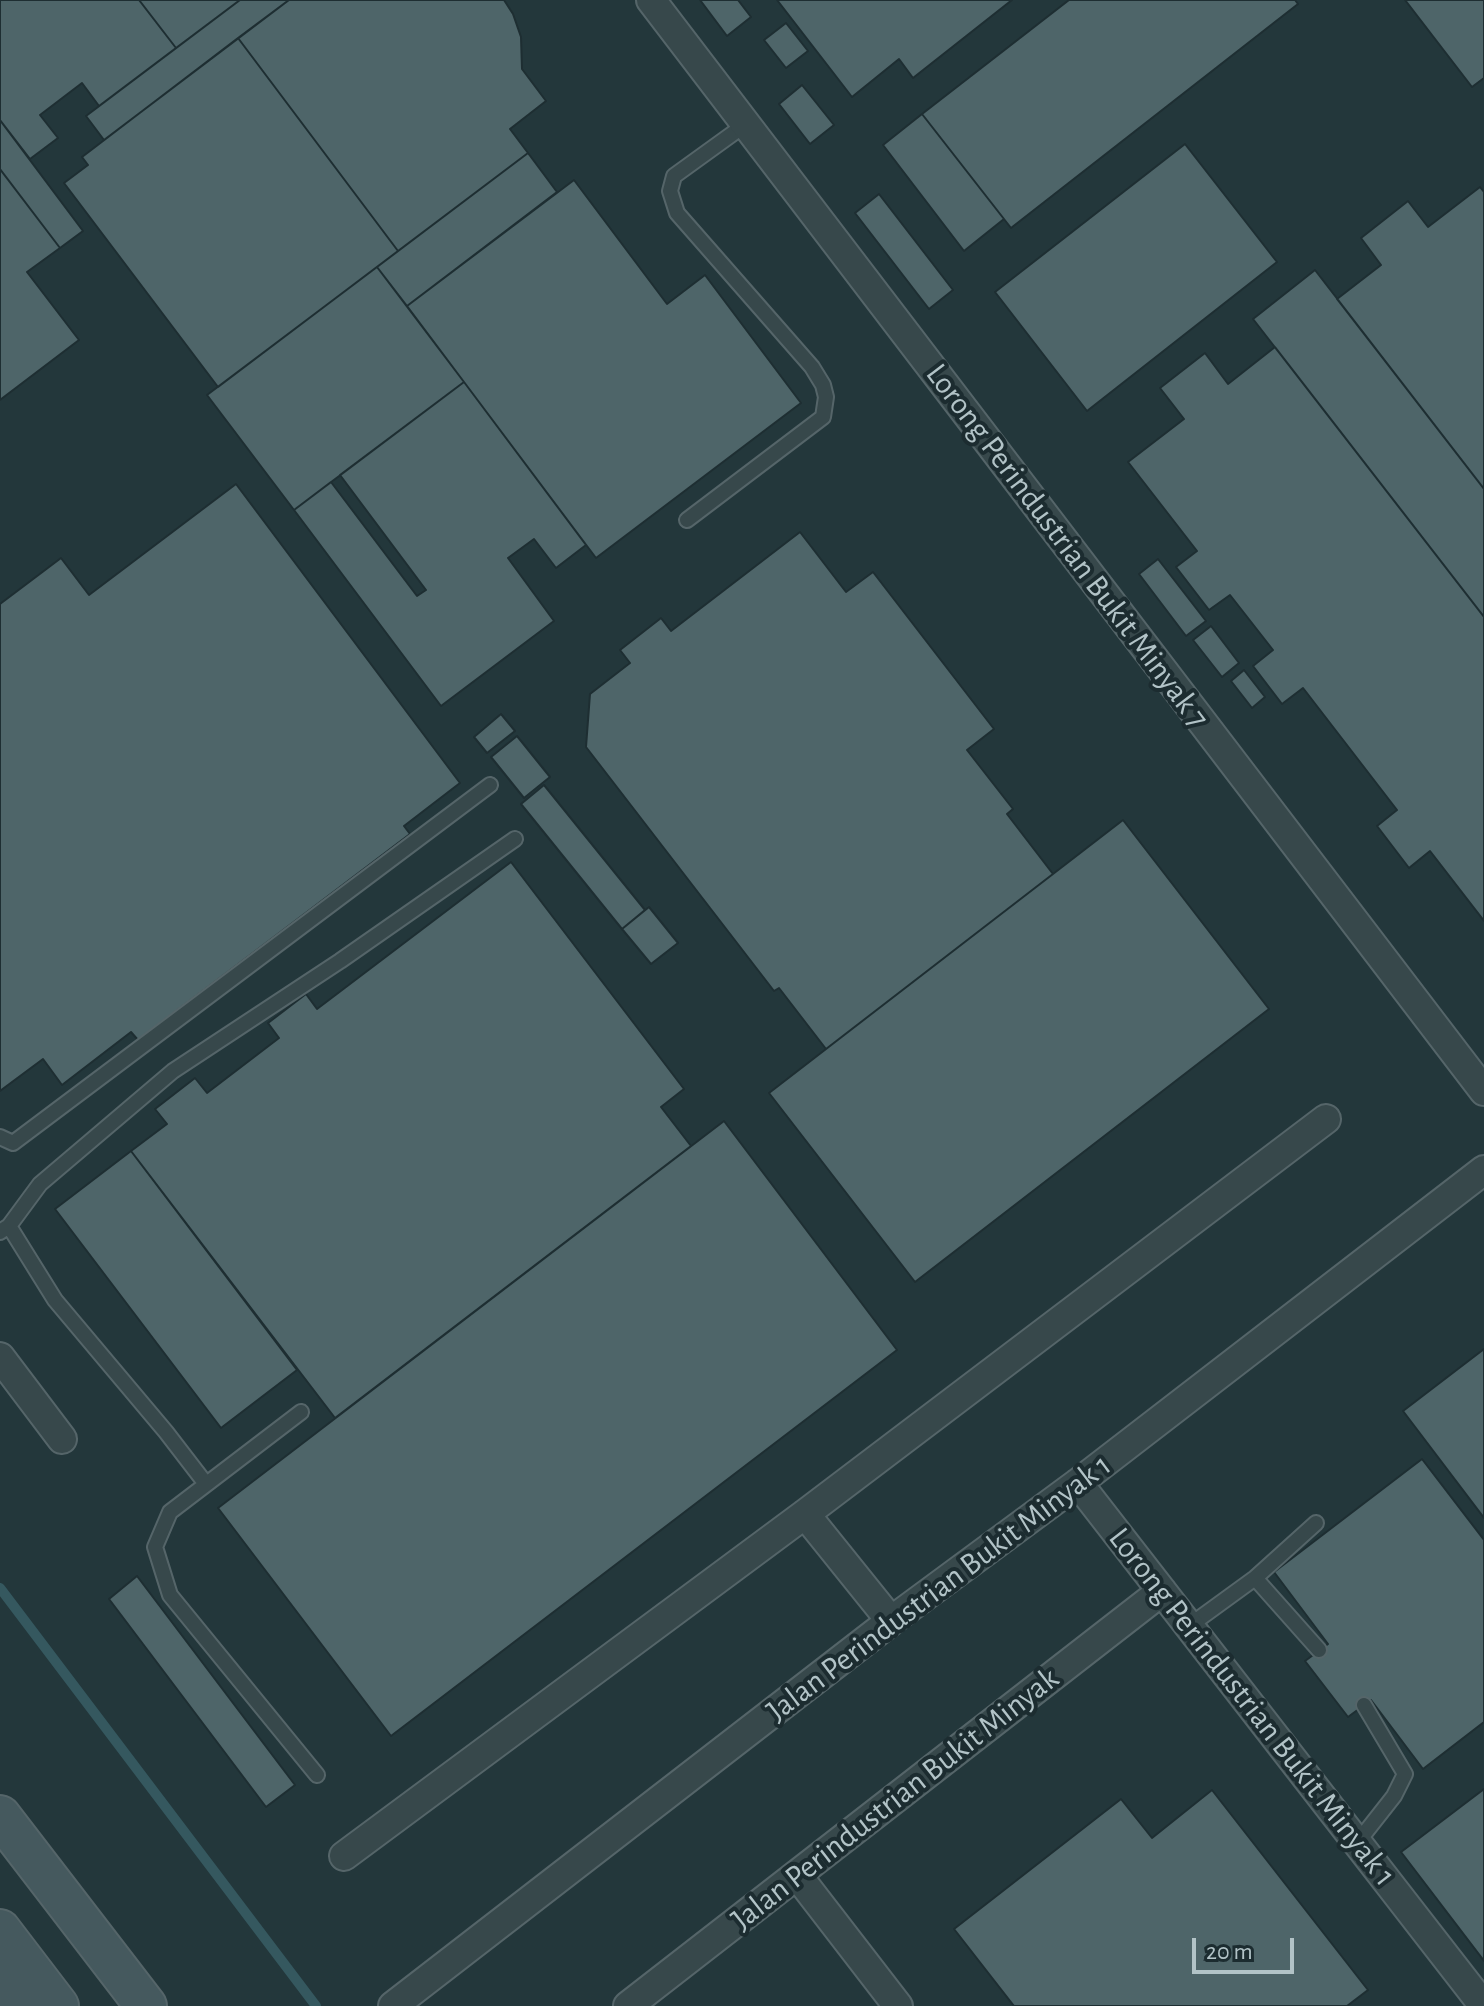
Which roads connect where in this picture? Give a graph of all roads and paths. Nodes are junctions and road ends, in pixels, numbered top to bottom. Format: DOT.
graph roads {
  1 [pos="651,0"];
  2 [pos="746,124"];
  3 [pos="687,520"];
  4 [pos="490,785"];
  5 [pos="515,839"];
  6 [pos="1484,1091"];
  7 [pos="1326,1119"];
  8 [pos="0,1137"];
  9 [pos="1484,1170"];
  10 [pos="5,1229"];
  11 [pos="0,1357"];
  12 [pos="301,1412"];
  13 [pos="62,1439"];
  14 [pos="1078,1483"];
  15 [pos="206,1484"];
  16 [pos="805,1514"];
  17 [pos="1316,1523"];
  18 [pos="1255,1578"];
  19 [pos="1162,1591"];
  20 [pos="891,1621"];
  21 [pos="1189,1626"];
  22 [pos="1319,1650"];
  23 [pos="1364,1705"];
  24 [pos="317,1775"];
  25 [pos="0,1816"];
  26 [pos="1357,1843"];
  27 [pos="344,1856"];
  28 [pos="797,1875"];
  29 [pos="0,1930"];
  30 [pos="0,1956"];
  31 [pos="15,2006"];
  32 [pos="58,2006"];
  33 [pos="146,2006"];
  34 [pos="393,2006"];
  35 [pos="628,2006"];
  36 [pos="898,2006"];
  37 [pos="1484,2006"];
  1 -- 2 [label="street, Lorong Perindustrian Bukit Minyak 7"];
  2 -- 3 [label="lane"];
  2 -- 6 [label="street, Lorong Perindustrian Bukit Minyak 7"];
  4 -- 8 [label="lane"];
  5 -- 10 [label="lane"];
  7 -- 16 [label="street"];
  9 -- 14 [label="street, Jalan Perindustrian Bukit Minyak 1"];
  10 -- 15 [label="lane"];
  11 -- 13 [label="street"];
  12 -- 15 [label="lane"];
  14 -- 19 [label="street, Lorong Perindustrian Bukit Minyak 1"];
  14 -- 20 [label="street, Jalan Perindustrian Bukit Minyak 1"];
  15 -- 24 [label="lane"];
  16 -- 20 [label="street"];
  16 -- 27 [label="street"];
  17 -- 18 [label="lane"];
  18 -- 21 [label="lane"];
  18 -- 22 [label="lane"];
  19 -- 21 [label="street, Lorong Perindustrian Bukit Minyak 1"];
  19 -- 28 [label="street, Jalan Perindustrian Bukit Minyak"];
  20 -- 34 [label="street, Jalan Perindustrian Bukit Minyak 1"];
  21 -- 26 [label="street, Lorong Perindustrian Bukit Minyak 1"];
  23 -- 26 [label="lane"];
  25 -- 33 [label="main road"];
  26 -- 37 [label="street, Lorong Perindustrian Bukit Minyak 1"];
  28 -- 35 [label="street, Jalan Perindustrian Bukit Minyak"];
  28 -- 36 [label="street"];
  29 -- 32 [label="main road"];
  30 -- 31 [label="main road"];
}
